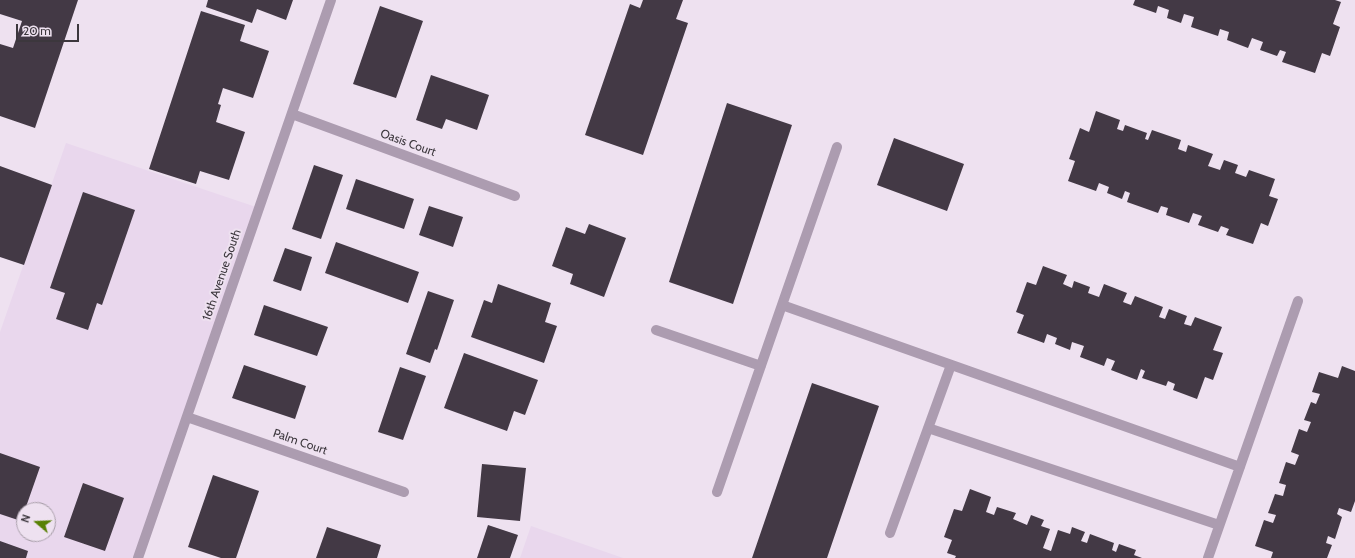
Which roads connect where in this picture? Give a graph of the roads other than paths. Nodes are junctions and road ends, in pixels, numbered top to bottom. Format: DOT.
graph roads {
  1 [pos="332,0"];
  2 [pos="292,114"];
  3 [pos="837,147"];
  4 [pos="515,196"];
  5 [pos="1298,301"];
  6 [pos="782,305"];
  7 [pos="656,330"];
  8 [pos="951,365"];
  9 [pos="761,366"];
  10 [pos="187,416"];
  11 [pos="928,428"];
  12 [pos="1240,467"];
  13 [pos="404,492"];
  14 [pos="717,492"];
  15 [pos="1220,525"];
  16 [pos="890,533"];
  17 [pos="138,558"];
  18 [pos="1208,558"];
  1 -- 2 [label="street, 16th Avenue South"];
  2 -- 4 [label="street, Oasis Court"];
  2 -- 10 [label="street, 16th Avenue South"];
  3 -- 6 [label="street"];
  5 -- 12 [label="street"];
  6 -- 8 [label="street"];
  6 -- 9 [label="street"];
  7 -- 9 [label="street"];
  8 -- 11 [label="street"];
  8 -- 12 [label="street"];
  9 -- 14 [label="street"];
  10 -- 13 [label="street, Palm Court"];
  10 -- 17 [label="street, 16th Avenue South"];
  11 -- 15 [label="street"];
  11 -- 16 [label="street"];
  12 -- 15 [label="street"];
  15 -- 18 [label="street"];
}
